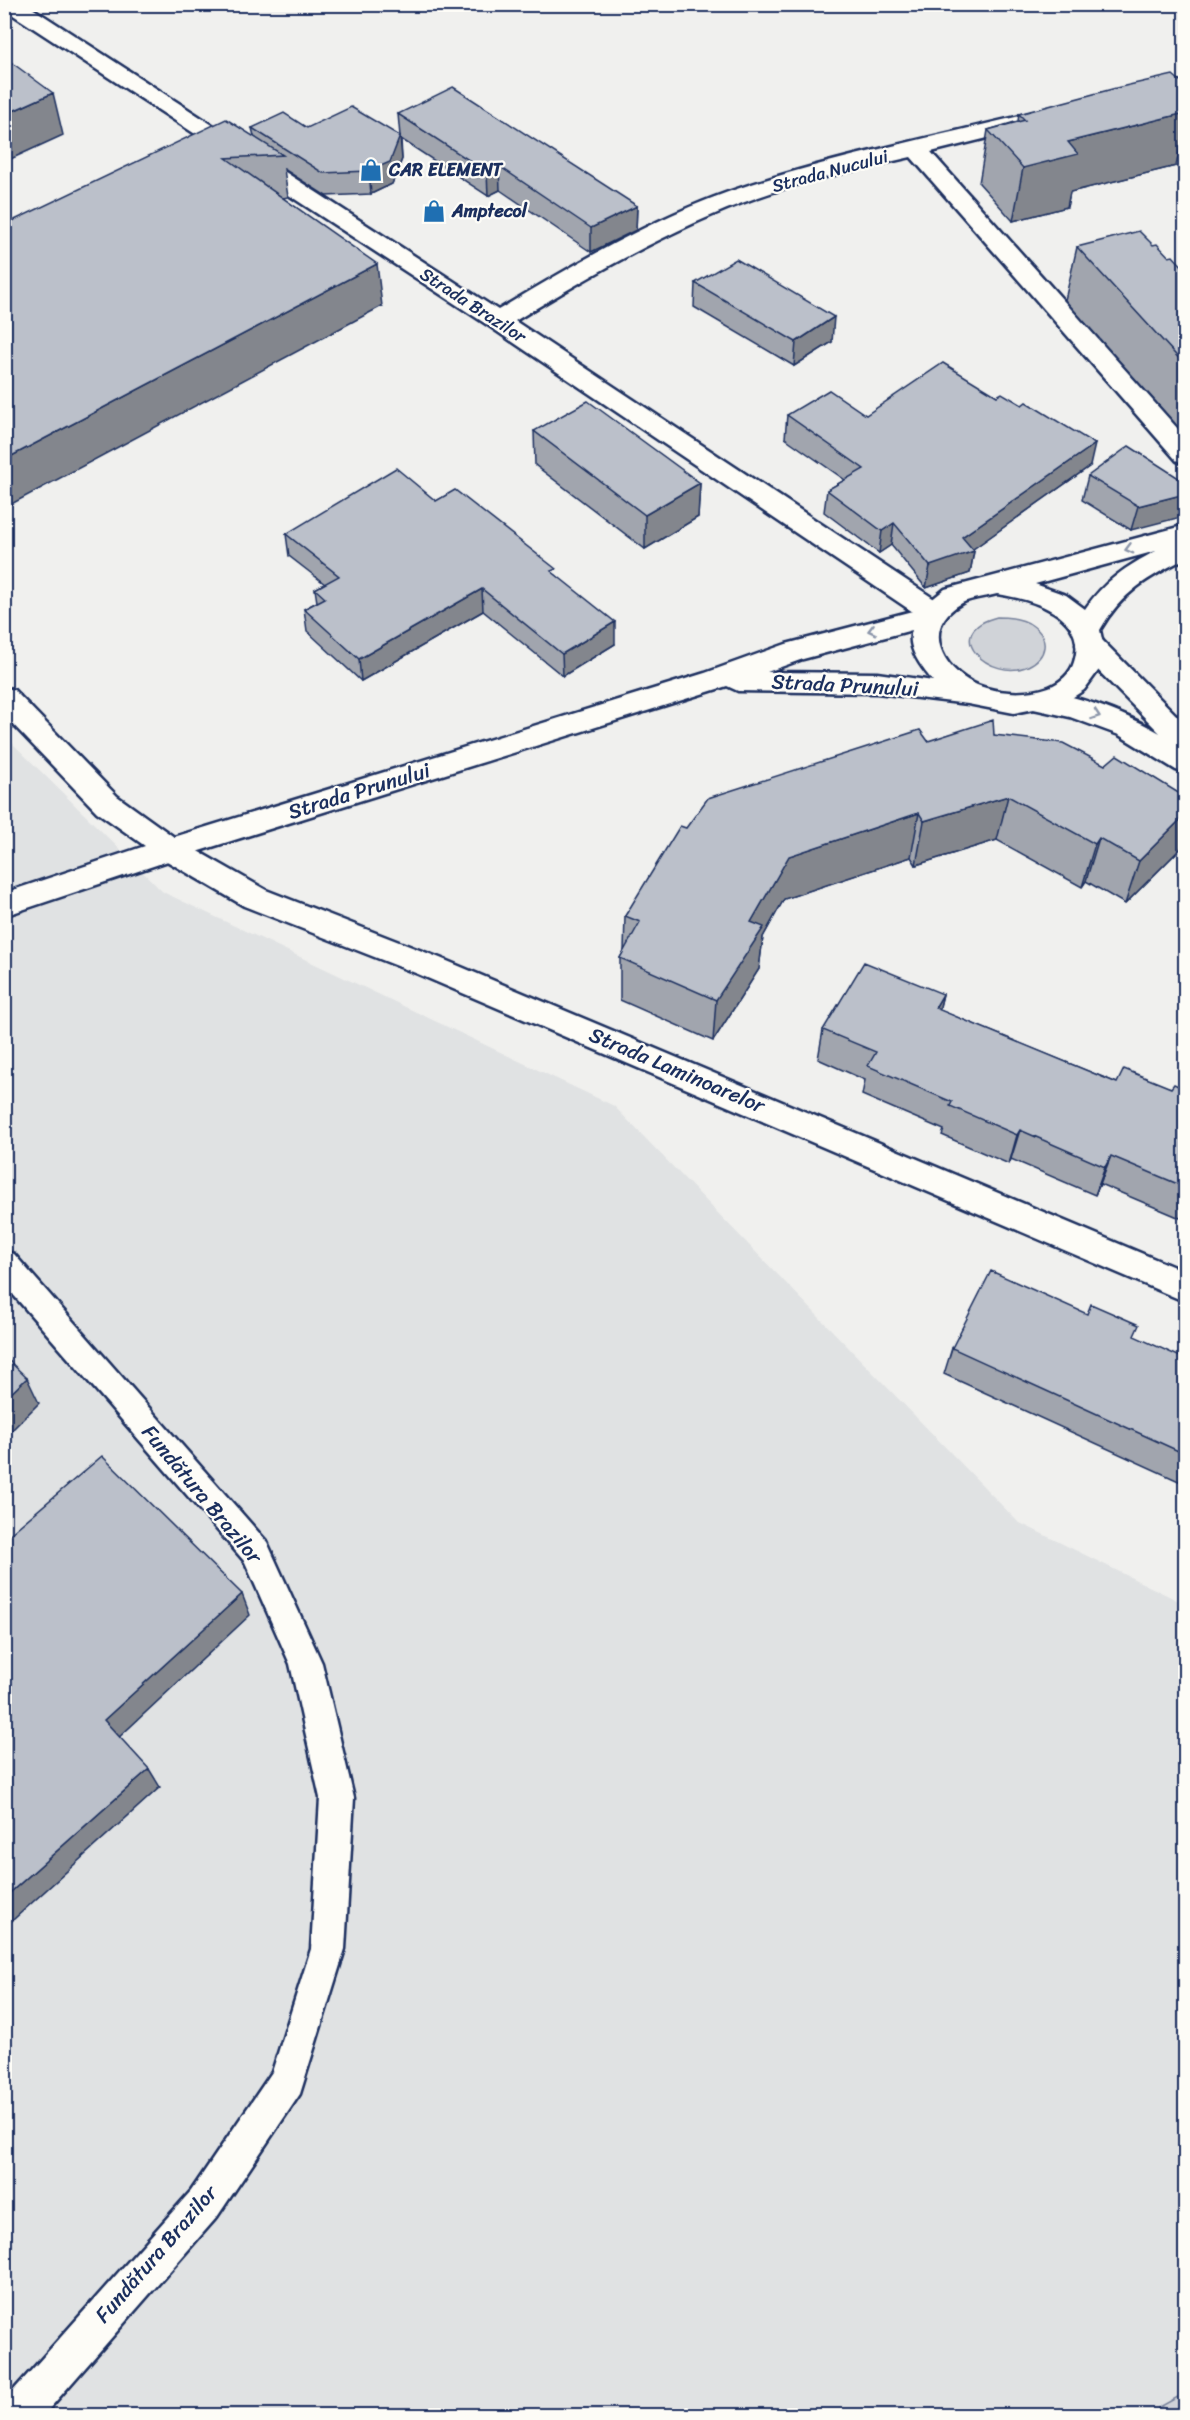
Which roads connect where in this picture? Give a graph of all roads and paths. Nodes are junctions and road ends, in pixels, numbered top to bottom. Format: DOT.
graph roads {
  1 [pos="11,4"];
  2 [pos="1051,115"];
  3 [pos="916,149"];
  4 [pos="498,321"];
  5 [pos="1185,455"];
  6 [pos="1185,534"];
  7 [pos="1185,548"];
  8 [pos="997,585"];
  9 [pos="931,614"];
  10 [pos="1088,638"];
  11 [pos="715,680"];
  12 [pos="975,696"];
  13 [pos="4,697"];
  14 [pos="1039,701"];
  15 [pos="1185,743"];
  16 [pos="1185,763"];
  17 [pos="170,849"];
  18 [pos="4,905"];
  19 [pos="4,1263"];
  20 [pos="1185,1288"];
  21 [pos="17,2415"];
  1 -- 4 [label="street, Strada Brazilor"];
  2 -- 3 [label="street, Strada Nucului"];
  3 -- 4 [label="street, Strada Nucului"];
  3 -- 5 [label="street"];
  4 -- 9 [label="street, Strada Brazilor"];
  6 -- 8 [label="street, one-way"];
  7 -- 10 [label="street"];
  8 -- 9 [label="street"];
  8 -- 10 [label="street"];
  9 -- 11 [label="street, Strada Prunului, one-way"];
  9 -- 12 [label="street"];
  10 -- 14 [label="street"];
  10 -- 15 [label="street"];
  11 -- 12 [label="street, Strada Prunului"];
  11 -- 17 [label="street, Strada Prunului"];
  12 -- 14 [label="street"];
  13 -- 17 [label="street, Strada Laminoarelor"];
  14 -- 16 [label="street, one-way"];
  17 -- 18 [label="street, Strada Prunului"];
  17 -- 20 [label="street, Strada Laminoarelor"];
  19 -- 21 [label="lane, Fundătura Brazilor"];
}
